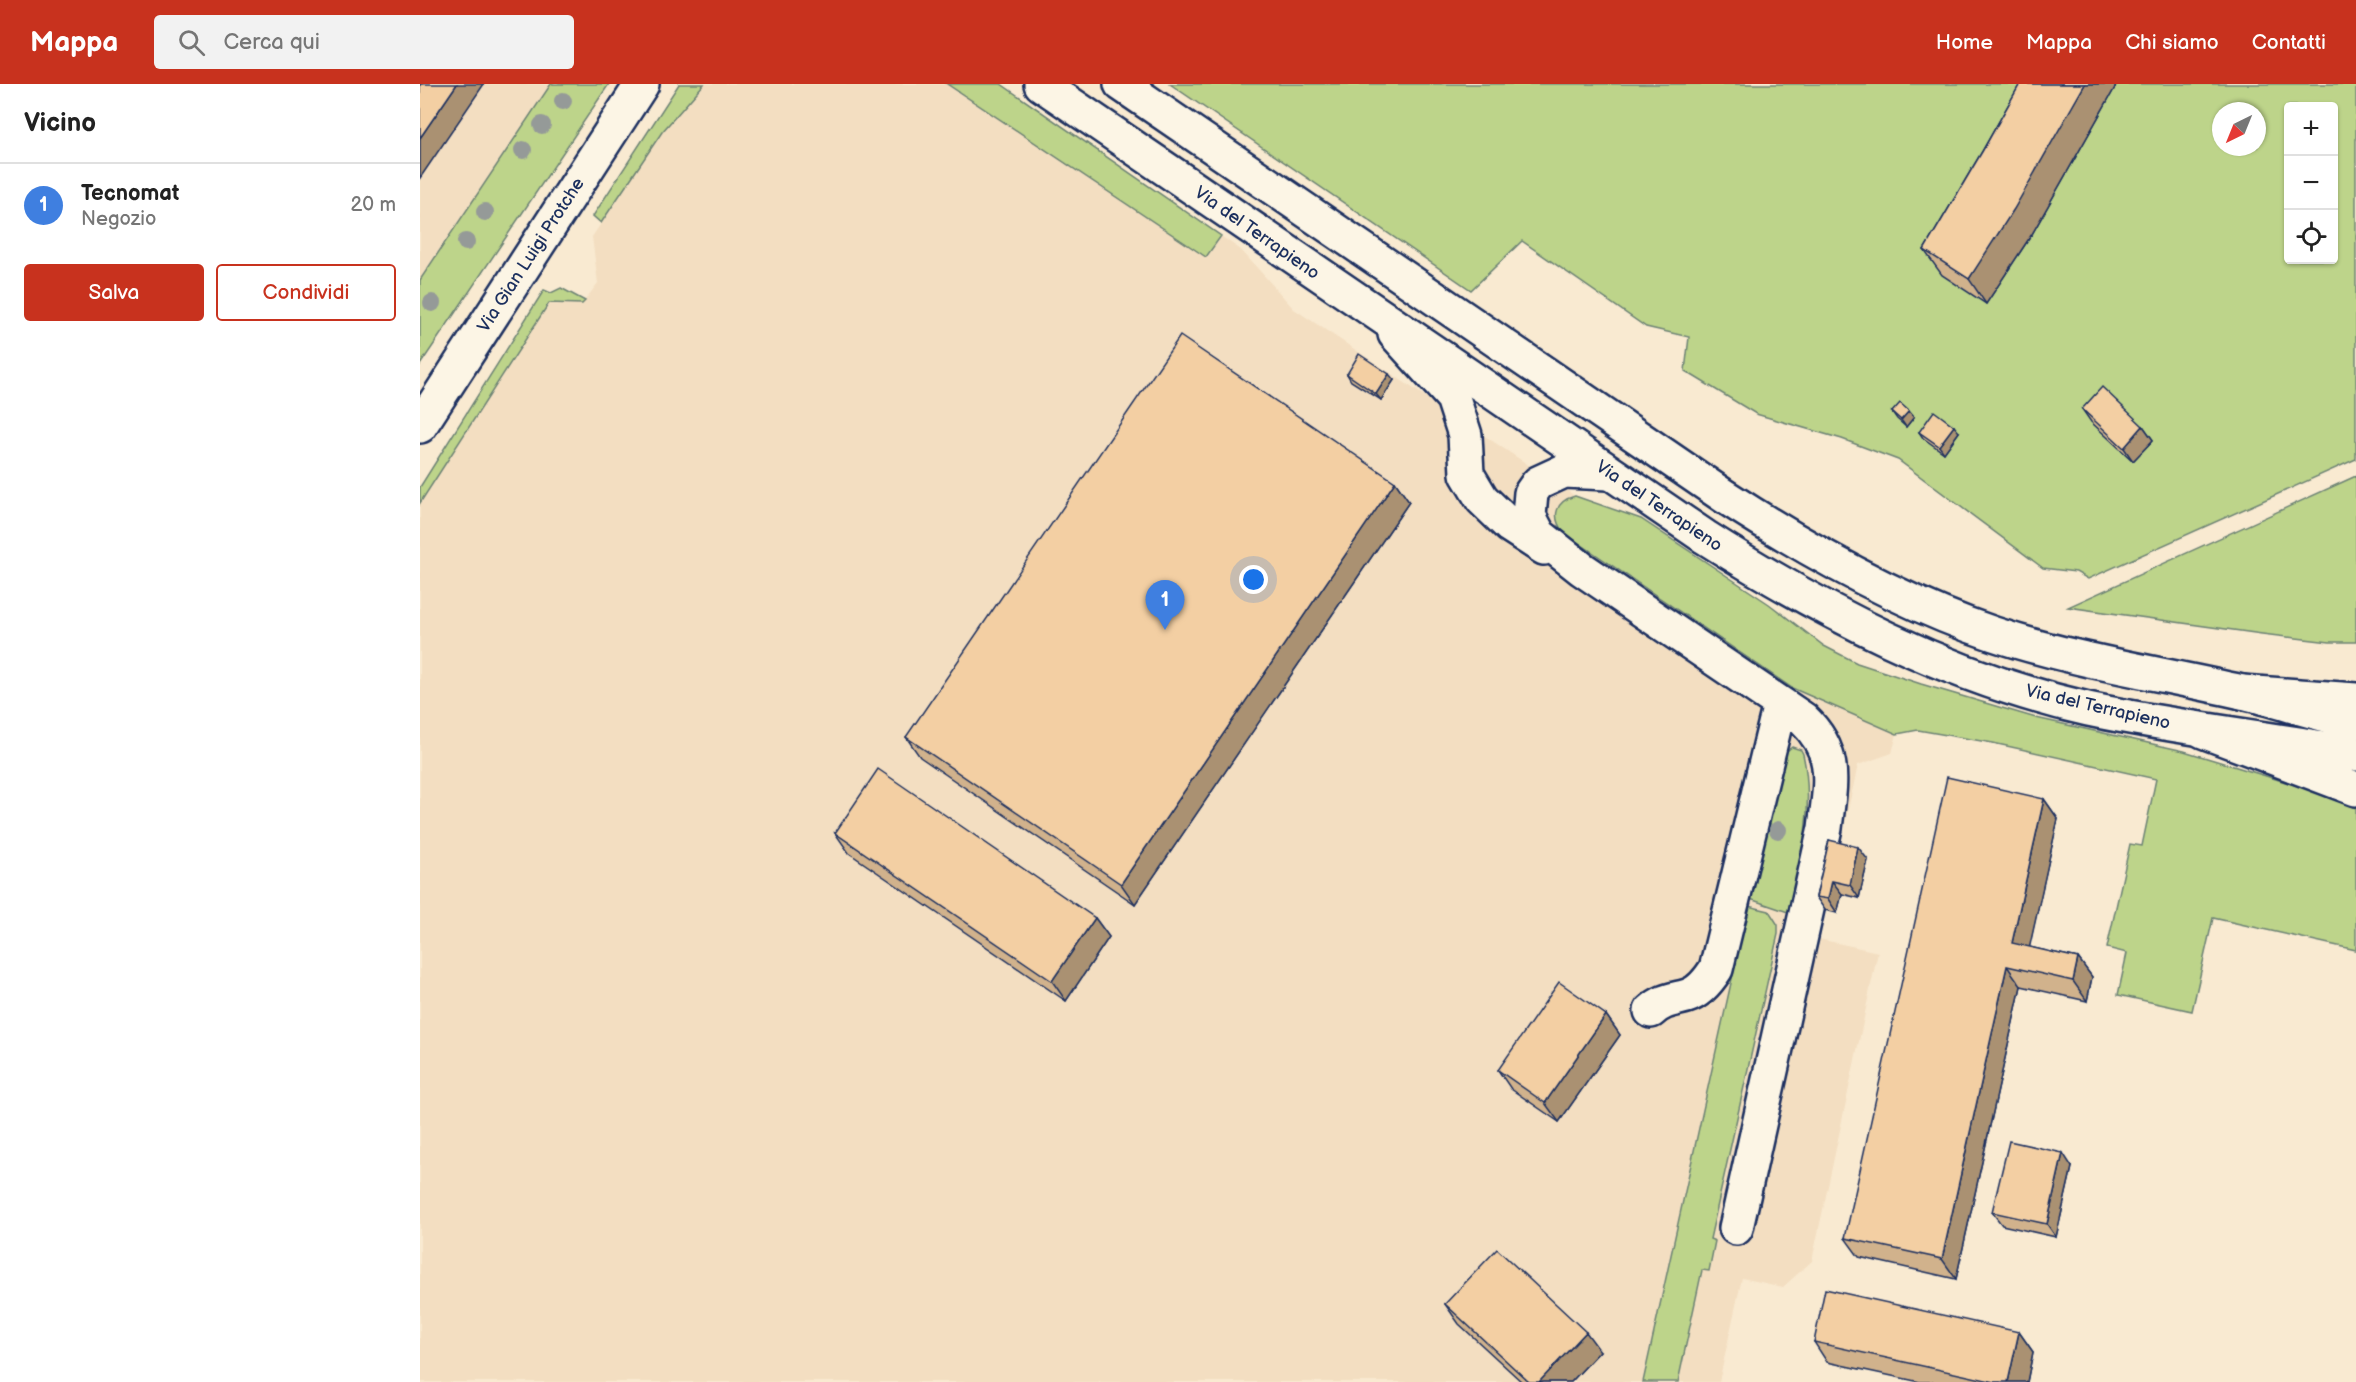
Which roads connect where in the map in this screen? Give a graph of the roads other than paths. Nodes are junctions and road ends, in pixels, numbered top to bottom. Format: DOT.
graph roads {
  1 [pos="642,84"];
  2 [pos="1041,84"];
  3 [pos="1121,84"];
  4 [pos="1375,314"];
  5 [pos="420,426"];
  6 [pos="1608,473"];
  7 [pos="1582,569"];
  8 [pos="2242,692"];
  9 [pos="2356,700"];
  10 [pos="1780,704"];
  11 [pos="2356,722"];
  12 [pos="2203,731"];
  13 [pos="2356,754"];
  14 [pos="2356,789"];
  15 [pos="1651,1011"];
  16 [pos="1736,1228"];
  1 -- 5 [label="main road, Via Gian Luigi Protche"];
  2 -- 4 [label="main road, Via del Terrapieno"];
  3 -- 8 [label="main road"];
  4 -- 6 [label="main road, Via del Terrapieno"];
  4 -- 7 [label="main road"];
  6 -- 7 [label="main road"];
  6 -- 12 [label="main road, Via del Terrapieno"];
  7 -- 10 [label="main road"];
  8 -- 9 [label="main road"];
  8 -- 11 [label="main road"];
  10 -- 15 [label="main road"];
  10 -- 16 [label="main road"];
  12 -- 13 [label="main road, Via del Terrapieno"];
  12 -- 14 [label="main road"];
}
